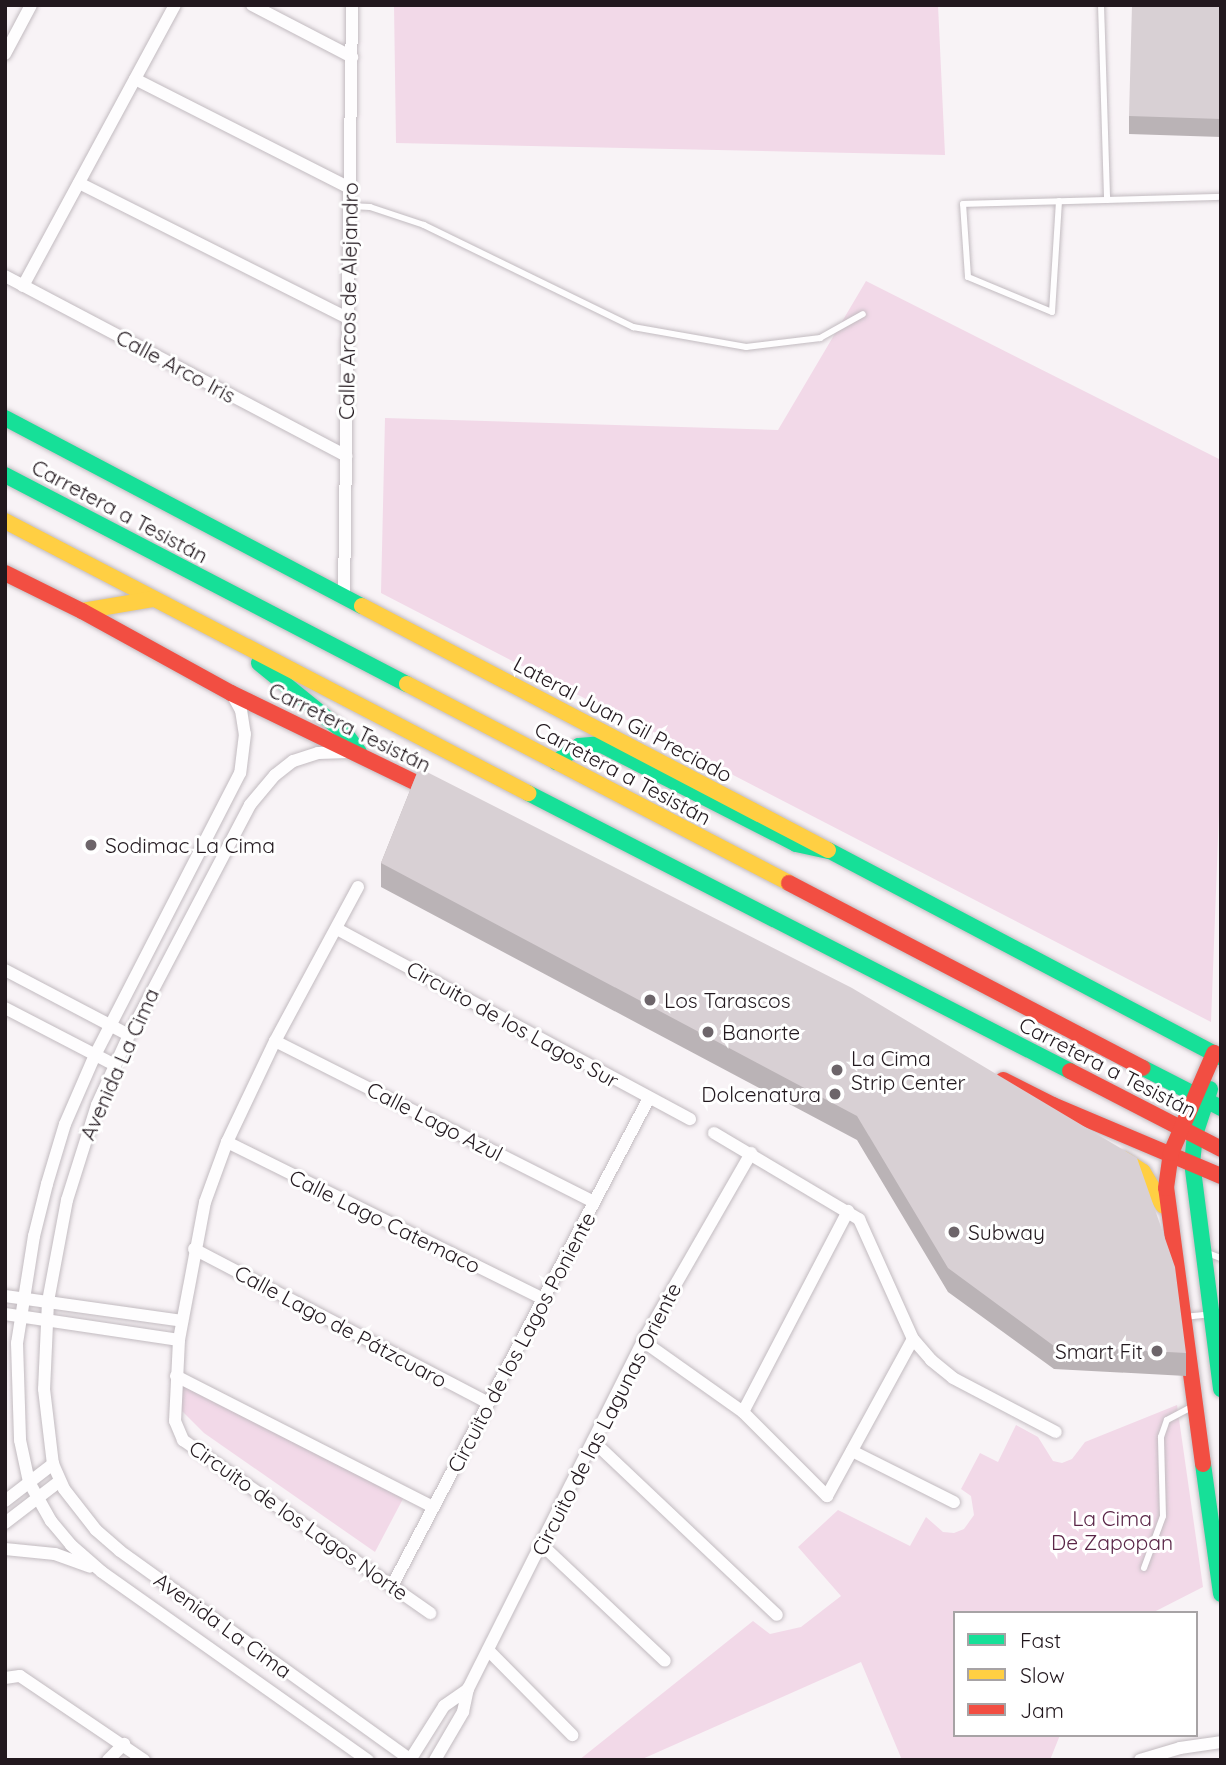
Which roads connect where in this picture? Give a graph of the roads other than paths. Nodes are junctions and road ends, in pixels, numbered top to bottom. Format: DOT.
graph roads {
  1 [pos="31,5"];
  2 [pos="175,5"];
  3 [pos="252,5"];
  4 [pos="352,5"];
  5 [pos="1101,5"];
  6 [pos="5,54"];
  7 [pos="352,57"];
  8 [pos="135,79"];
  9 [pos="79,183"];
  10 [pos="350,188"];
  11 [pos="1221,197"];
  12 [pos="1107,200"];
  13 [pos="1059,201"];
  14 [pos="350,206"];
  15 [pos="5,276"];
  16 [pos="23,286"];
  17 [pos="863,314"];
  18 [pos="348,318"];
  19 [pos="5,418"];
  20 [pos="346,456"];
  21 [pos="5,475"];
  22 [pos="5,521"];
  23 [pos="5,573"];
  24 [pos="344,596"];
  25 [pos="154,599"];
  26 [pos="82,611"];
  27 [pos="234,642"];
  28 [pos="231,693"];
  29 [pos="359,752"];
  30 [pos="556,762"];
  31 [pos="456,802"];
  32 [pos="215,821"];
  33 [pos="236,830"];
  34 [pos="829,850"];
  35 [pos="358,887"];
  36 [pos="337,929"];
  37 [pos="5,970"];
  38 [pos="5,1008"];
  39 [pos="110,1025"];
  40 [pos="129,1035"];
  41 [pos="275,1041"];
  42 [pos="95,1055"];
  43 [pos="1219,1055"];
  44 [pos="115,1065"];
  45 [pos="991,1074"];
  46 [pos="1199,1097"];
  47 [pos="649,1098"];
  48 [pos="1221,1108"];
  49 [pos="1056,1111"];
  50 [pos="690,1119"];
  51 [pos="1188,1131"];
  52 [pos="713,1133"];
  53 [pos="227,1142"];
  54 [pos="1221,1149"];
  55 [pos="751,1153"];
  56 [pos="1171,1153"];
  57 [pos="1192,1162"];
  58 [pos="1221,1176"];
  59 [pos="594,1202"];
  60 [pos="848,1211"];
  61 [pos="1168,1216"];
  62 [pos="194,1249"];
  63 [pos="1203,1251"];
  64 [pos="1221,1258"];
  65 [pos="5,1296"];
  66 [pos="23,1298"];
  67 [pos="543,1299"];
  68 [pos="48,1302"];
  69 [pos="93,1308"];
  70 [pos="5,1314"];
  71 [pos="1216,1314"];
  72 [pos="20,1317"];
  73 [pos="1184,1318"];
  74 [pos="47,1320"];
  75 [pos="182,1321"];
  76 [pos="89,1326"];
  77 [pos="913,1339"];
  78 [pos="179,1340"];
  79 [pos="643,1341"];
  80 [pos="176,1376"];
  81 [pos="1221,1388"];
  82 [pos="1195,1398"];
  83 [pos="488,1403"];
  84 [pos="743,1412"];
  85 [pos="1056,1432"];
  86 [pos="593,1441"];
  87 [pos="852,1451"];
  88 [pos="53,1464"];
  89 [pos="60,1481"];
  90 [pos="29,1482"];
  91 [pos="37,1497"];
  92 [pos="5,1501"];
  93 [pos="954,1502"];
  94 [pos="433,1507"];
  95 [pos="5,1523"];
  96 [pos="541,1545"];
  97 [pos="5,1549"];
  98 [pos="1144,1568"];
  99 [pos="102,1572"];
  100 [pos="392,1586"];
  101 [pos="1221,1594"];
  102 [pos="430,1613"];
  103 [pos="777,1615"];
  104 [pos="488,1650"];
  105 [pos="665,1661"];
  106 [pos="5,1678"];
  107 [pos="468,1689"];
  108 [pos="572,1735"];
  109 [pos="1221,1742"];
  110 [pos="124,1744"];
  111 [pos="107,1760"];
  112 [pos="145,1760"];
  113 [pos="368,1760"];
  114 [pos="410,1760"];
  115 [pos="435,1760"];
  116 [pos="1140,1760"];
  1 -- 6 [label="street"];
  2 -- 8 [label="street"];
  3 -- 7 [label="street"];
  4 -- 7 [label="street, Calle Arcos de Alejandro"];
  5 -- 12 [label="lane"];
  7 -- 10 [label="street, Calle Arcos de Alejandro"];
  8 -- 9 [label="street"];
  8 -- 10 [label="street"];
  9 -- 16 [label="street"];
  9 -- 18 [label="street"];
  10 -- 14 [label="street, Calle Arcos de Alejandro"];
  11 -- 12 [label="lane"];
  12 -- 13 [label="lane"];
  13 -- 13 [label="lane"];
  14 -- 17 [label="lane"];
  14 -- 18 [label="street, Calle Arcos de Alejandro"];
  15 -- 16 [label="street, Calle Arco Iris"];
  16 -- 20 [label="street, Calle Arco Iris"];
  18 -- 20 [label="street, Calle Arcos de Alejandro"];
  19 -- 24 [label="main road, Lateral Juan Gil Preciado"];
  20 -- 24 [label="street, Calle Arcos de Alejandro"];
  21 -- 30 [label="main road, Carretera a Tesistán"];
  22 -- 25 [label="main road, Carretera a Tesistán"];
  23 -- 26 [label="main road, Carretera Tesistán"];
  24 -- 34 [label="main road, Lateral Juan Gil Preciado"];
  25 -- 26 [label="main road"];
  25 -- 27 [label="main road, Carretera a Tesistán"];
  26 -- 28 [label="main road, Carretera Tesistán"];
  27 -- 29 [label="main road"];
  27 -- 51 [label="main road, Carretera a Tesistán"];
  28 -- 29 [label="main road, Carretera Tesistán"];
  28 -- 32 [label="street, Avenida La Cima"];
  29 -- 31 [label="main road, Carretera Tesistán"];
  29 -- 33 [label="street, Avenida La Cima"];
  30 -- 34 [label="main road"];
  30 -- 46 [label="main road, Carretera a Tesistán"];
  32 -- 33 [label="street"];
  32 -- 39 [label="street, Avenida La Cima"];
  33 -- 40 [label="street, Avenida La Cima"];
  34 -- 43 [label="main road, Lateral Juan Gil Preciado"];
  35 -- 36 [label="street"];
  36 -- 41 [label="street"];
  36 -- 47 [label="street, Circuito de los Lagos Sur"];
  37 -- 39 [label="street"];
  38 -- 42 [label="street"];
  39 -- 40 [label="street"];
  39 -- 42 [label="street, Avenida La Cima"];
  40 -- 44 [label="street, Avenida La Cima"];
  41 -- 53 [label="street"];
  41 -- 59 [label="street, Calle Lago Azul"];
  42 -- 44 [label="street"];
  42 -- 66 [label="street, Avenida La Cima"];
  43 -- 46 [label="main road"];
  44 -- 68 [label="street, Avenida La Cima"];
  45 -- 49 [label="main road"];
  46 -- 48 [label="main road, Carretera a Tesistán"];
  46 -- 51 [label="main road"];
  47 -- 50 [label="street, Circuito de los Lagos Sur"];
  47 -- 59 [label="street, Circuito de los Lagos Poniente"];
  49 -- 56 [label="main road"];
  49 -- 61 [label="main road"];
  51 -- 54 [label="main road, Carretera a Tesistán"];
  51 -- 56 [label="main road"];
  51 -- 57 [label="main road"];
  52 -- 55 [label="street"];
  53 -- 62 [label="street"];
  53 -- 67 [label="street, Calle Lago Catemaco"];
  55 -- 60 [label="street"];
  55 -- 79 [label="street, Circuito de las Lagunas Oriente"];
  56 -- 57 [label="main road"];
  56 -- 61 [label="main road"];
  57 -- 58 [label="main road"];
  57 -- 63 [label="main road"];
  59 -- 67 [label="street, Circuito de los Lagos Poniente"];
  60 -- 77 [label="street"];
  60 -- 84 [label="street"];
  61 -- 73 [label="main road"];
  62 -- 75 [label="street"];
  62 -- 83 [label="street, Calle Lago de Pátzcuaro"];
  63 -- 64 [label="lane"];
  63 -- 71 [label="main road"];
  65 -- 66 [label="street"];
  66 -- 68 [label="street"];
  66 -- 72 [label="street, Avenida La Cima"];
  67 -- 83 [label="street, Circuito de los Lagos Poniente"];
  68 -- 69 [label="street"];
  68 -- 74 [label="street, Avenida La Cima"];
  69 -- 75 [label="street"];
  69 -- 76 [label="street"];
  70 -- 72 [label="street"];
  71 -- 73 [label="lane"];
  71 -- 81 [label="main road"];
  72 -- 74 [label="street"];
  72 -- 90 [label="street, Avenida La Cima"];
  73 -- 82 [label="main road"];
  74 -- 76 [label="street"];
  74 -- 88 [label="street, Avenida La Cima"];
  75 -- 78 [label="street"];
  76 -- 78 [label="street"];
  77 -- 85 [label="street"];
  77 -- 87 [label="street"];
  78 -- 80 [label="street"];
  79 -- 84 [label="street"];
  79 -- 86 [label="street, Circuito de las Lagunas Oriente"];
  80 -- 94 [label="street"];
  80 -- 100 [label="street, Circuito de los Lagos Norte"];
  81 -- 82 [label="main road"];
  82 -- 98 [label="lane"];
  82 -- 101 [label="main road"];
  83 -- 94 [label="street, Circuito de los Lagos Poniente"];
  84 -- 87 [label="street"];
  86 -- 96 [label="street, Circuito de las Lagunas Oriente"];
  86 -- 103 [label="street"];
  87 -- 93 [label="street"];
  88 -- 89 [label="street, Avenida La Cima"];
  88 -- 90 [label="street"];
  89 -- 91 [label="street"];
  89 -- 114 [label="street, Avenida La Cima"];
  90 -- 91 [label="street, Avenida La Cima"];
  90 -- 92 [label="street"];
  91 -- 95 [label="street"];
  91 -- 99 [label="street, Avenida La Cima"];
  94 -- 100 [label="street, Circuito de los Lagos Poniente"];
  96 -- 104 [label="street, Circuito de las Lagunas Oriente"];
  96 -- 105 [label="street"];
  97 -- 99 [label="street"];
  99 -- 113 [label="street, Avenida La Cima"];
  100 -- 102 [label="street, Circuito de los Lagos Norte"];
  104 -- 107 [label="street, Circuito de las Lagunas Oriente"];
  104 -- 108 [label="street"];
  106 -- 110 [label="street"];
  107 -- 114 [label="street, Circuito de las Lagunas Oriente"];
  107 -- 115 [label="street, Circuito de las Lagunas Oriente"];
  109 -- 116 [label="street"];
  110 -- 111 [label="street"];
  110 -- 112 [label="street"];
}
